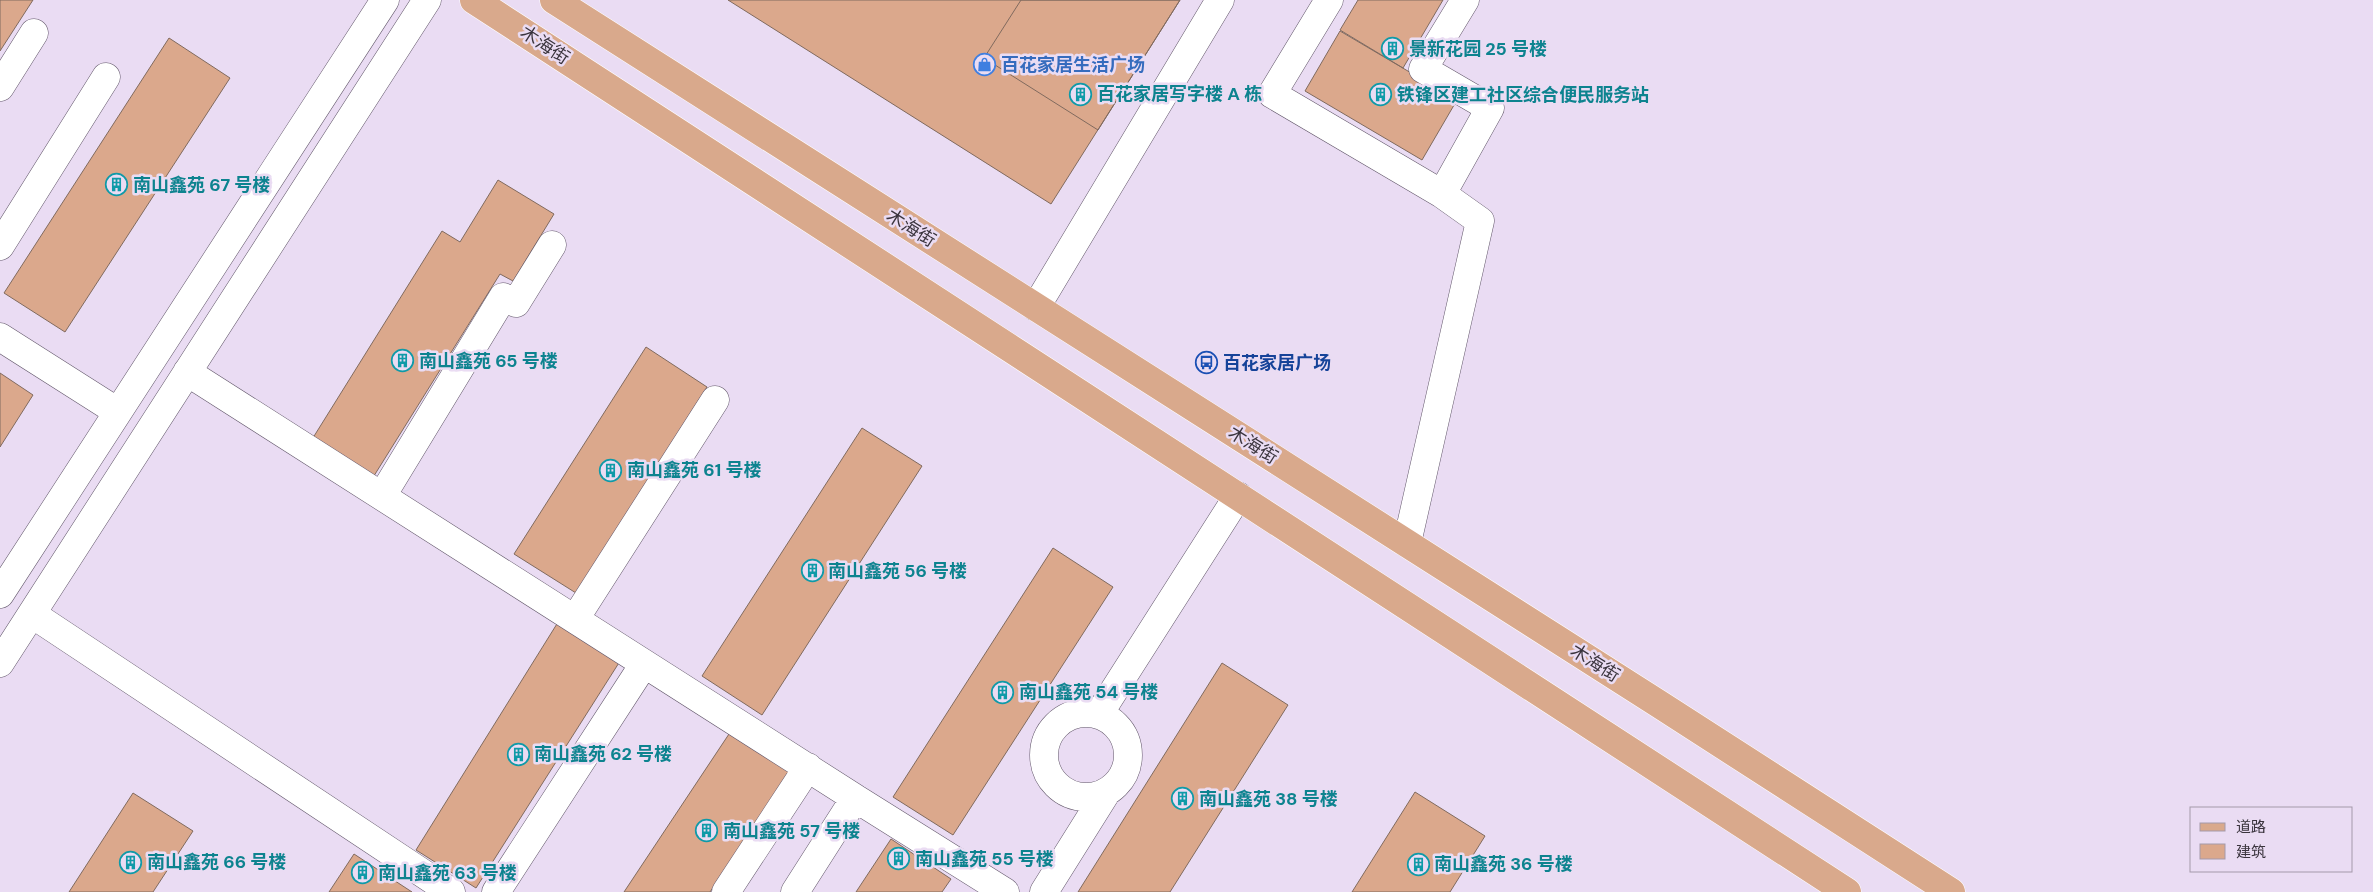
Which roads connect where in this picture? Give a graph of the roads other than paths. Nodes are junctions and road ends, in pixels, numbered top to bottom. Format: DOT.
graph roads {
  1 [pos="385,0"];
  2 [pos="427,0"];
  3 [pos="474,0"];
  4 [pos="554,0"];
  5 [pos="1220,0"];
  6 [pos="1329,0"];
  7 [pos="1464,0"];
  8 [pos="34,33"];
  9 [pos="106,76"];
  10 [pos="0,87"];
  11 [pos="1442,194"];
  12 [pos="552,245"];
  13 [pos="0,246"];
  14 [pos="1036,307"];
  15 [pos="0,337"];
  16 [pos="187,372"];
  17 [pos="715,400"];
  18 [pos="118,412"];
  19 [pos="382,496"];
  20 [pos="1238,496"];
  21 [pos="1407,543"];
  22 [pos="0,594"];
  23 [pos="32,614"];
  24 [pos="575,619"];
  25 [pos="0,663"];
  26 [pos="644,664"];
  27 [pos="1099,714"];
  28 [pos="808,767"];
  29 [pos="1106,793"];
  30 [pos="855,798"];
  31 [pos="451,892"];
  32 [pos="496,892"];
  33 [pos="726,892"];
  34 [pos="796,892"];
  35 [pos="1005,892"];
  36 [pos="1044,892"];
  37 [pos="1847,892"];
  38 [pos="1951,892"];
  1 -- 18 [label="street"];
  2 -- 16 [label="street"];
  3 -- 20 [label="main road, 木海街"];
  4 -- 14 [label="main road, 木海街"];
  5 -- 14 [label="street"];
  6 -- 11 [label="street"];
  7 -- 11 [label="street"];
  8 -- 10 [label="street"];
  9 -- 13 [label="street"];
  11 -- 21 [label="street"];
  12 -- 19 [label="street"];
  14 -- 21 [label="main road, 木海街"];
  15 -- 18 [label="street"];
  16 -- 19 [label="street"];
  16 -- 23 [label="street"];
  17 -- 24 [label="street"];
  18 -- 22 [label="street"];
  19 -- 24 [label="street"];
  20 -- 27 [label="street"];
  20 -- 37 [label="main road, 木海街"];
  21 -- 38 [label="main road, 木海街"];
  23 -- 25 [label="street"];
  23 -- 31 [label="street"];
  24 -- 26 [label="street"];
  26 -- 28 [label="street"];
  26 -- 32 [label="street"];
  27 -- 29 [label="street"];
  27 -- 29 [label="street"];
  28 -- 30 [label="street"];
  28 -- 33 [label="street"];
  29 -- 36 [label="street"];
  30 -- 34 [label="street"];
  30 -- 35 [label="street"];
}
